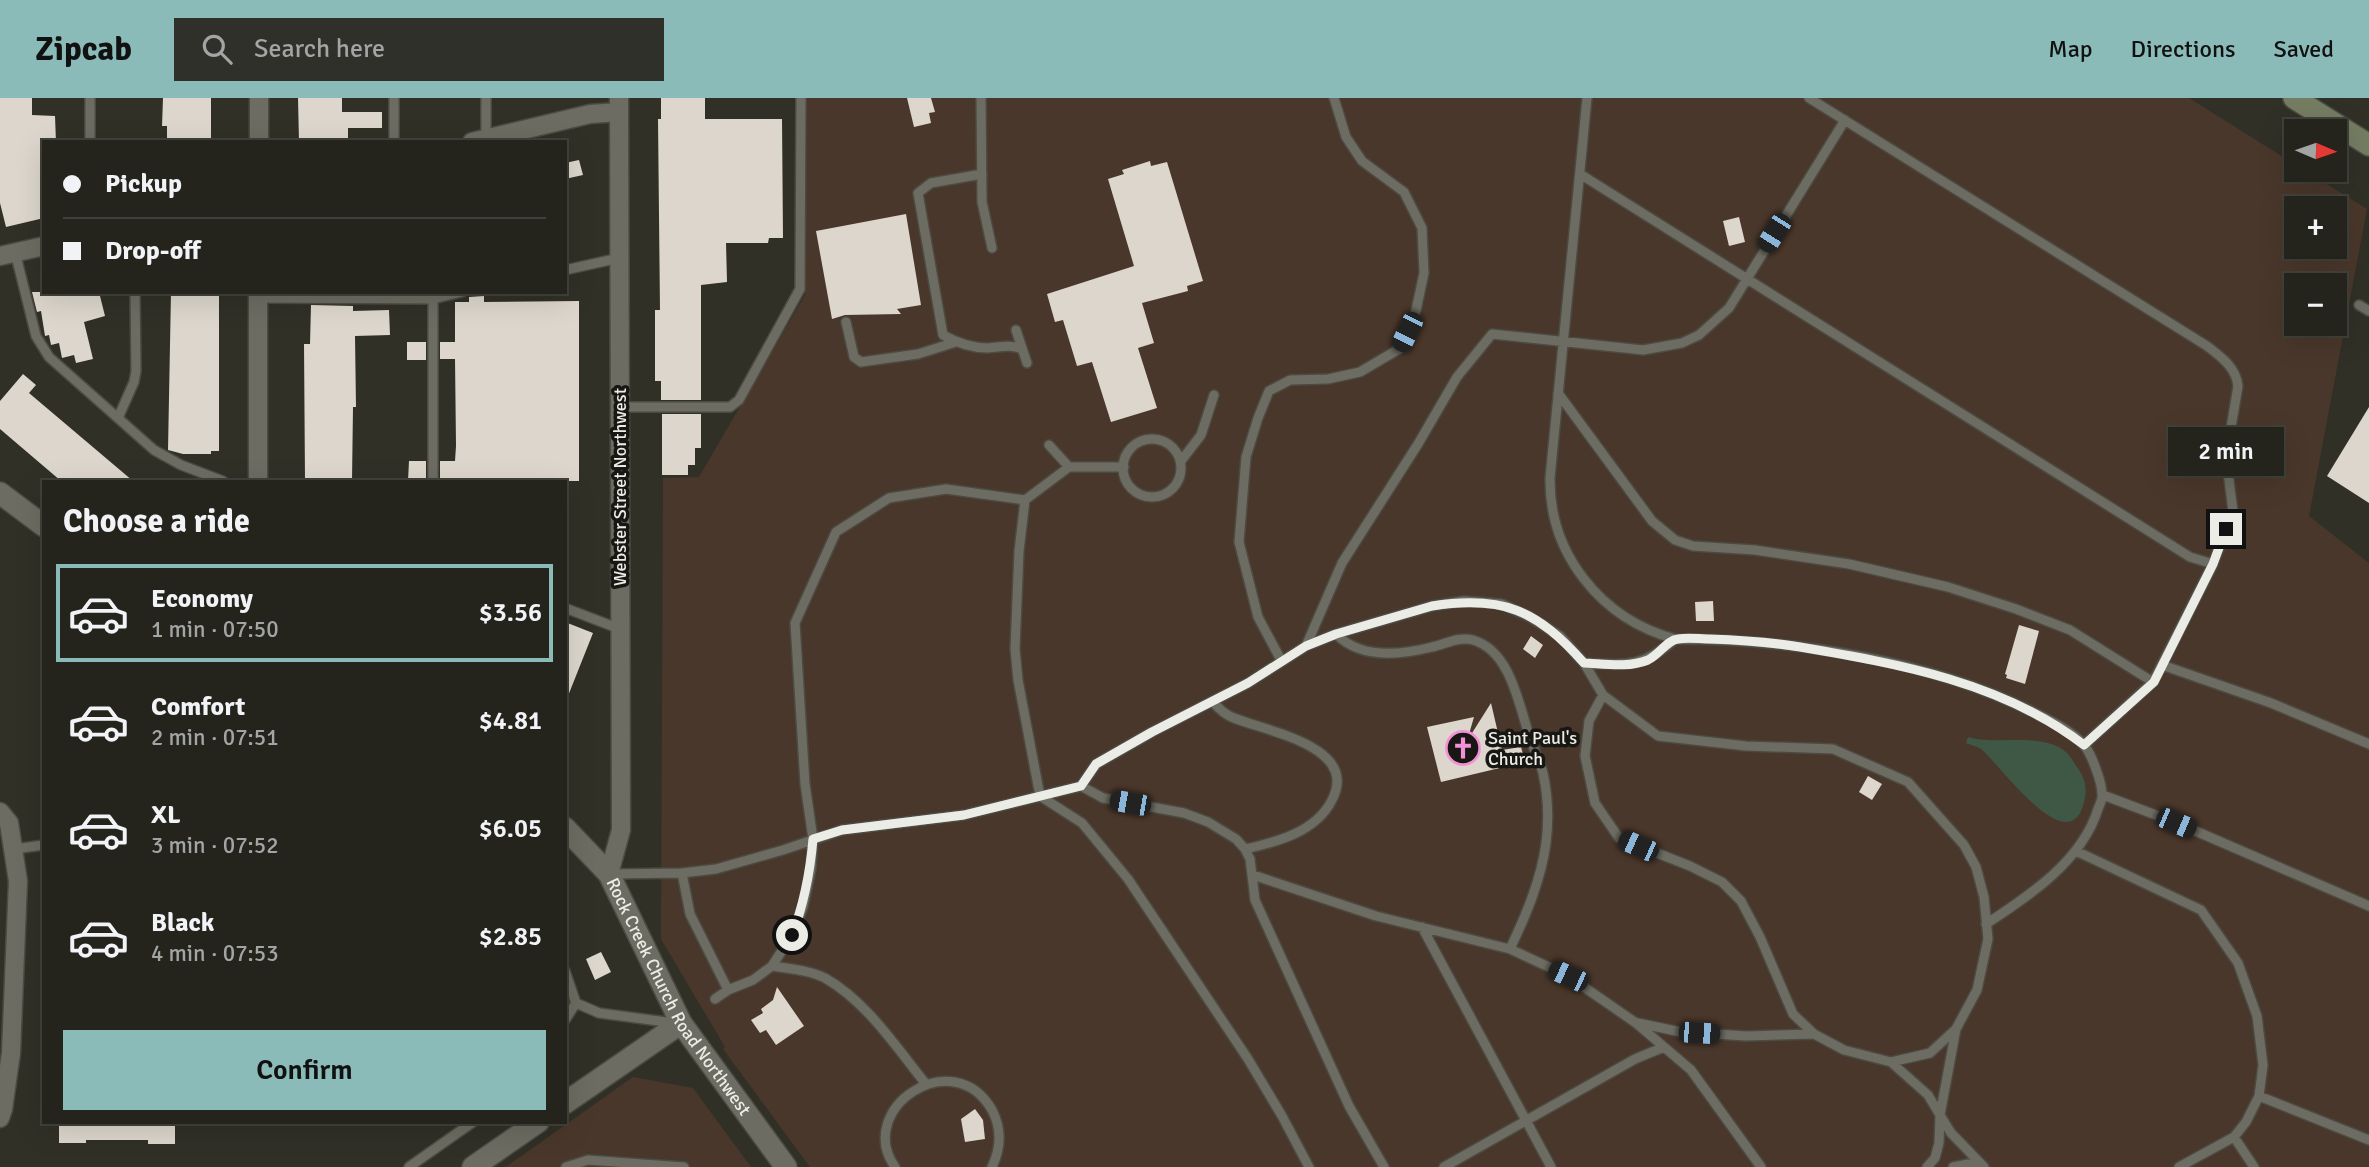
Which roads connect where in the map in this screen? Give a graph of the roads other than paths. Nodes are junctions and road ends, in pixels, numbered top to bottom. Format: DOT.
graph roads {
  1 [pos="90,98"];
  2 [pos="259,98"];
  3 [pos="394,98"];
  4 [pos="486,98"];
  5 [pos="801,98"];
  6 [pos="981,98"];
  7 [pos="1334,98"];
  8 [pos="1587,98"];
  9 [pos="1809,98"];
  10 [pos="2294,98"];
  11 [pos="619,105"];
  12 [pos="1845,120"];
  13 [pos="90,140"];
  14 [pos="259,140"];
  15 [pos="394,140"];
  16 [pos="479,140"];
  17 [pos="2369,145"];
  18 [pos="982,174"];
  19 [pos="1580,174"];
  20 [pos="42,246"];
  21 [pos="992,248"];
  22 [pos="8,254"];
  23 [pos="619,258"];
  24 [pos="567,270"];
  25 [pos="1746,278"];
  26 [pos="135,294"];
  27 [pos="454,294"];
  28 [pos="258,295"];
  29 [pos="433,299"];
  30 [pos="2359,305"];
  31 [pos="2369,311"];
  32 [pos="846,322"];
  33 [pos="1016,330"];
  34 [pos="956,342"];
  35 [pos="1563,342"];
  36 [pos="1022,349"];
  37 [pos="1027,363"];
  38 [pos="1558,393"];
  39 [pos="1213,395"];
  40 [pos="620,407"];
  41 [pos="118,418"];
  42 [pos="1049,445"];
  43 [pos="1181,461"];
  44 [pos="1069,467"];
  45 [pos="1124,467"];
  46 [pos="220,480"];
  47 [pos="258,480"];
  48 [pos="432,480"];
  49 [pos="0,493"];
  50 [pos="1025,500"];
  51 [pos="42,524"];
  52 [pos="2213,564"];
  53 [pos="567,609"];
  54 [pos="620,629"];
  55 [pos="1336,634"];
  56 [pos="1675,639"];
  57 [pos="1306,646"];
  58 [pos="1281,660"];
  59 [pos="1584,663"];
  60 [pos="2162,665"];
  61 [pos="2154,682"];
  62 [pos="1603,695"];
  63 [pos="1213,702"];
  64 [pos="2369,744"];
  65 [pos="2084,745"];
  66 [pos="1081,786"];
  67 [pos="2103,795"];
  68 [pos="1040,796"];
  69 [pos="0,812"];
  70 [pos="567,830"];
  71 [pos="813,839"];
  72 [pos="42,845"];
  73 [pos="13,849"];
  74 [pos="1245,849"];
  75 [pos="2076,851"];
  76 [pos="682,873"];
  77 [pos="609,874"];
  78 [pos="1253,875"];
  79 [pos="2369,905"];
  80 [pos="1986,924"];
  81 [pos="1422,927"];
  82 [pos="1510,949"];
  83 [pos="772,966"];
  84 [pos="567,977"];
  85 [pos="728,990"];
  86 [pos="715,999"];
  87 [pos="576,1003"];
  88 [pos="567,1017"];
  89 [pos="1636,1023"];
  90 [pos="681,1024"];
  91 [pos="1956,1029"];
  92 [pos="1814,1034"];
  93 [pos="1664,1046"];
  94 [pos="5,1056"];
  95 [pos="1891,1062"];
  96 [pos="926,1084"];
  97 [pos="2259,1097"];
  98 [pos="567,1102"];
  99 [pos="1940,1115"];
  100 [pos="0,1118"];
  101 [pos="1527,1121"];
  102 [pos="470,1124"];
  103 [pos="535,1124"];
  104 [pos="2234,1137"];
  105 [pos="2369,1140"];
  106 [pos="894,1165"];
  107 [pos="409,1167"];
  108 [pos="473,1167"];
  109 [pos="566,1167"];
  110 [pos="684,1167"];
  111 [pos="786,1167"];
  112 [pos="992,1167"];
  113 [pos="1309,1167"];
  114 [pos="1384,1167"];
  115 [pos="1444,1167"];
  116 [pos="1551,1167"];
  117 [pos="1761,1167"];
  118 [pos="1927,1167"];
  119 [pos="1953,1167"];
  120 [pos="1984,1167"];
  121 [pos="2179,1167"];
  122 [pos="2254,1167"];
  1 -- 13 [label="lane"];
  2 -- 14 [label="street"];
  3 -- 15 [label="lane"];
  4 -- 16 [label="lane"];
  5 -- 40 [label="lane"];
  6 -- 18 [label="lane"];
  7 -- 58 [label="lane"];
  8 -- 19 [label="lane"];
  9 -- 12 [label="lane"];
  10 -- 17 [label="main road"];
  11 -- 16 [label="street"];
  11 -- 23 [label="street, Webster Street Northwest"];
  12 -- 25 [label="lane"];
  12 -- 52 [label="lane"];
  18 -- 21 [label="lane"];
  18 -- 34 [label="lane"];
  19 -- 25 [label="lane"];
  19 -- 35 [label="lane"];
  20 -- 22 [label="street"];
  22 -- 41 [label="lane"];
  23 -- 24 [label="lane"];
  23 -- 40 [label="street, Webster Street Northwest"];
  25 -- 35 [label="lane"];
  25 -- 52 [label="lane"];
  26 -- 41 [label="lane"];
  27 -- 29 [label="lane"];
  28 -- 29 [label="lane"];
  28 -- 47 [label="street"];
  29 -- 48 [label="lane"];
  30 -- 31 [label="lane"];
  32 -- 34 [label="lane"];
  33 -- 36 [label="lane"];
  34 -- 36 [label="lane"];
  35 -- 38 [label="lane"];
  35 -- 57 [label="lane"];
  36 -- 37 [label="lane"];
  38 -- 56 [label="lane"];
  38 -- 61 [label="lane"];
  39 -- 43 [label="lane"];
  40 -- 54 [label="street, Webster Street Northwest"];
  41 -- 46 [label="lane"];
  42 -- 44 [label="lane"];
  43 -- 45 [label="lane"];
  43 -- 45 [label="lane"];
  44 -- 45 [label="lane"];
  44 -- 50 [label="lane"];
  49 -- 51 [label="street"];
  50 -- 68 [label="lane"];
  50 -- 71 [label="lane"];
  52 -- 60 [label="lane"];
  53 -- 54 [label="lane"];
  54 -- 77 [label="street, Webster Street Northwest"];
  55 -- 57 [label="lane"];
  55 -- 59 [label="lane"];
  55 -- 82 [label="lane"];
  56 -- 59 [label="lane"];
  56 -- 65 [label="lane"];
  57 -- 58 [label="lane"];
  58 -- 63 [label="lane"];
  59 -- 62 [label="lane"];
  60 -- 61 [label="lane"];
  60 -- 64 [label="lane"];
  61 -- 65 [label="lane"];
  62 -- 80 [label="lane"];
  62 -- 92 [label="lane"];
  63 -- 66 [label="lane"];
  63 -- 74 [label="lane"];
  65 -- 67 [label="lane"];
  66 -- 68 [label="lane"];
  66 -- 74 [label="lane"];
  67 -- 75 [label="lane"];
  67 -- 79 [label="lane"];
  68 -- 71 [label="lane"];
  68 -- 113 [label="lane"];
  69 -- 73 [label="street"];
  70 -- 77 [label="street, Rock Creek Church Road Northwest"];
  71 -- 76 [label="lane"];
  71 -- 83 [label="lane"];
  72 -- 73 [label="lane"];
  73 -- 94 [label="street"];
  74 -- 78 [label="lane"];
  75 -- 80 [label="lane"];
  75 -- 97 [label="lane"];
  76 -- 77 [label="lane"];
  76 -- 85 [label="lane"];
  77 -- 90 [label="street, Rock Creek Church Road Northwest"];
  78 -- 81 [label="lane"];
  78 -- 114 [label="lane"];
  80 -- 91 [label="lane"];
  81 -- 82 [label="lane"];
  81 -- 101 [label="lane"];
  82 -- 89 [label="lane"];
  83 -- 85 [label="lane"];
  83 -- 96 [label="lane"];
  84 -- 87 [label="lane"];
  85 -- 86 [label="lane"];
  87 -- 88 [label="lane"];
  87 -- 90 [label="lane"];
  89 -- 92 [label="lane"];
  89 -- 93 [label="lane"];
  90 -- 98 [label="street"];
  90 -- 111 [label="street, Rock Creek Church Road Northwest"];
  91 -- 95 [label="lane"];
  91 -- 99 [label="lane"];
  92 -- 95 [label="lane"];
  93 -- 101 [label="lane"];
  93 -- 117 [label="lane"];
  94 -- 100 [label="street"];
  95 -- 99 [label="lane"];
  96 -- 106 [label="lane"];
  96 -- 112 [label="lane"];
  97 -- 104 [label="lane"];
  97 -- 105 [label="lane"];
  99 -- 118 [label="lane"];
  99 -- 120 [label="lane"];
  101 -- 115 [label="lane"];
  101 -- 116 [label="lane"];
  102 -- 107 [label="lane"];
  103 -- 108 [label="street"];
  104 -- 121 [label="lane"];
  104 -- 122 [label="lane"];
  109 -- 110 [label="lane"];
  119 -- 120 [label="lane"];
}
